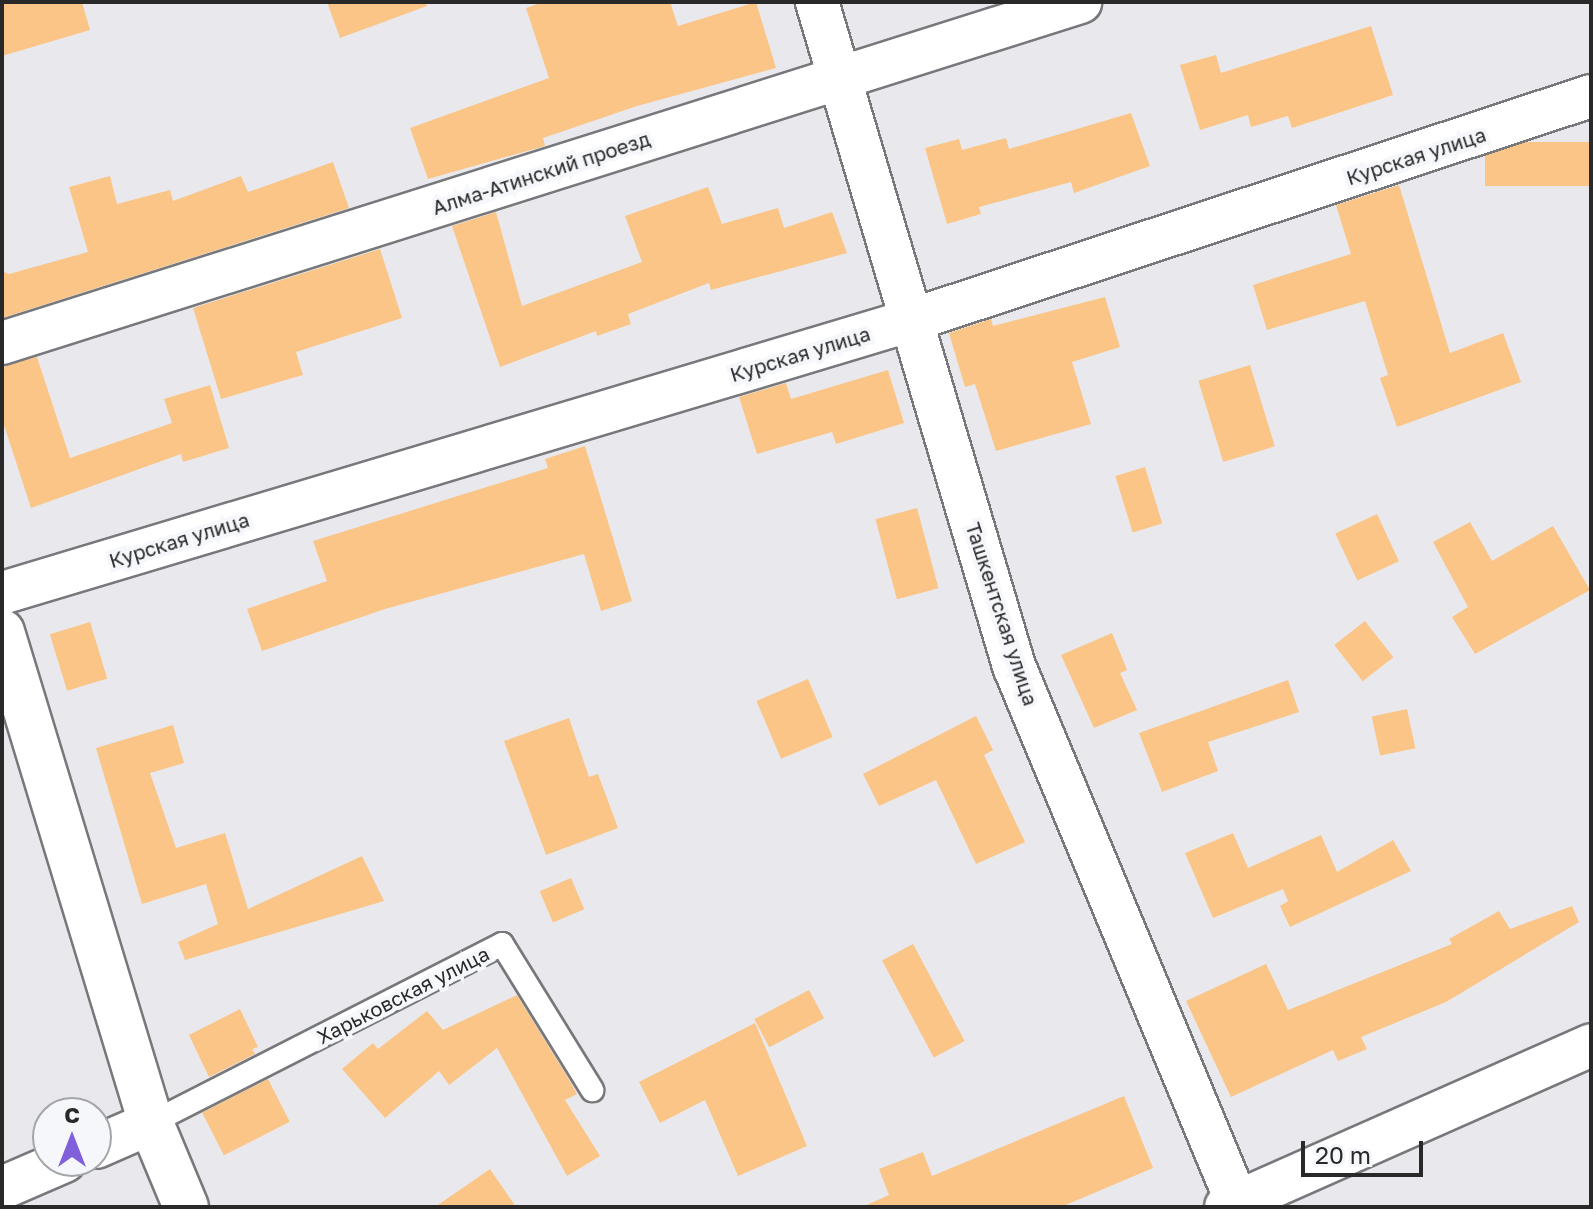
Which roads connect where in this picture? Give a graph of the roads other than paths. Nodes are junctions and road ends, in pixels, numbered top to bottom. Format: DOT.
graph roads {
  1 [pos="817,2"];
  2 [pos="1080,2"];
  3 [pos="840,78"];
  4 [pos="1591,96"];
  5 [pos="912,320"];
  6 [pos="2,343"];
  7 [pos="2,593"];
  8 [pos="2,632"];
  9 [pos="1591,1045"];
  10 [pos="592,1090"];
  11 [pos="151,1123"];
  12 [pos="112,1140"];
  13 [pos="32,1175"];
  14 [pos="2,1188"];
  15 [pos="1234,1205"];
  16 [pos="186,1207"];
  1 -- 3 [label="street, Ташкентская улица"];
  2 -- 3 [label="street, Алма-Атинский проезд"];
  3 -- 5 [label="street, Ташкентская улица"];
  3 -- 6 [label="street, Алма-Атинский проезд"];
  4 -- 5 [label="street, Курская улица"];
  5 -- 7 [label="street, Курская улица"];
  5 -- 15 [label="street, Ташкентская улица"];
  8 -- 11 [label="street"];
  9 -- 15 [label="street"];
  10 -- 11 [label="lane, Харьковская улица"];
  11 -- 12 [label="street, Харьковская улица"];
  11 -- 16 [label="street"];
  13 -- 14 [label="street"];
}
